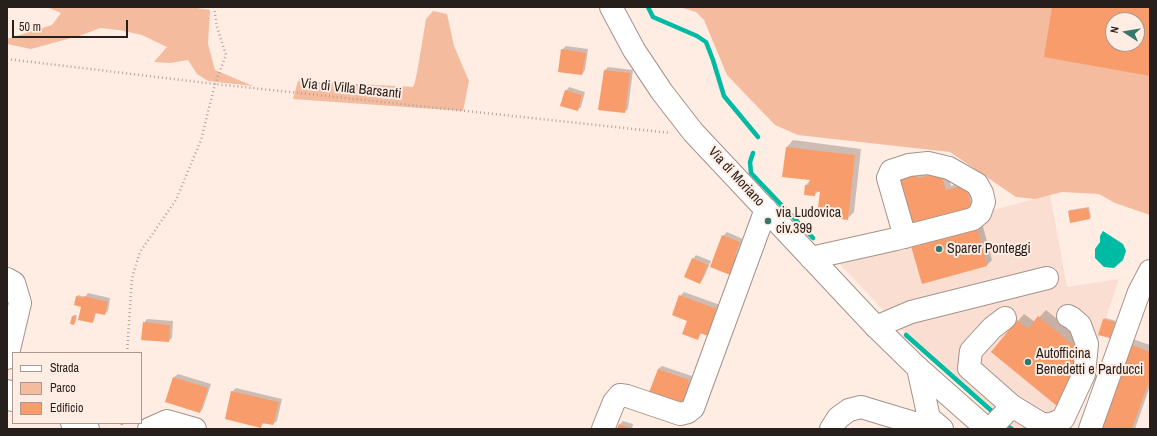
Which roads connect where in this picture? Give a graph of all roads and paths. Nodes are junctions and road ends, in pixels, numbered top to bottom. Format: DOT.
graph roads {
  1 [pos="214,7"];
  2 [pos="611,7"];
  3 [pos="7,59"];
  4 [pos="215,84"];
  5 [pos="693,132"];
  6 [pos="766,210"];
  7 [pos="905,237"];
  8 [pos="811,258"];
  9 [pos="1150,271"];
  10 [pos="1047,278"];
  11 [pos="7,279"];
  12 [pos="1068,316"];
  13 [pos="1005,318"];
  14 [pos="876,327"];
  15 [pos="127,352"];
  16 [pos="7,358"];
  17 [pos="918,368"];
  18 [pos="1012,406"];
  19 [pos="75,424"];
  20 [pos="88,429"];
  21 [pos="150,429"];
  22 [pos="196,429"];
  23 [pos="603,429"];
  24 [pos="831,429"];
  25 [pos="934,429"];
  26 [pos="942,429"];
  27 [pos="987,429"];
  28 [pos="990,429"];
  29 [pos="1090,429"];
  1 -- 4 [label="path"];
  2 -- 5 [label="main road, Via di Moriano"];
  3 -- 4 [label="path, Via di Villa Barsanti"];
  4 -- 5 [label="path, Via di Villa Barsanti"];
  4 -- 15 [label="path"];
  5 -- 6 [label="main road, Via di Moriano"];
  6 -- 8 [label="main road, Via di Moriano"];
  6 -- 23 [label="main road"];
  7 -- 8 [label="main road"];
  8 -- 14 [label="main road, Via di Moriano"];
  9 -- 29 [label="main road"];
  10 -- 14 [label="main road"];
  11 -- 16 [label="main road"];
  12 -- 18 [label="main road"];
  13 -- 18 [label="main road"];
  14 -- 17 [label="main road, Via di Moriano"];
  17 -- 26 [label="main road"];
  17 -- 27 [label="main road, Via di Moriano"];
  18 -- 28 [label="main road"];
  19 -- 20 [label="main road"];
  21 -- 22 [label="main road"];
  24 -- 25 [label="main road"];
}
